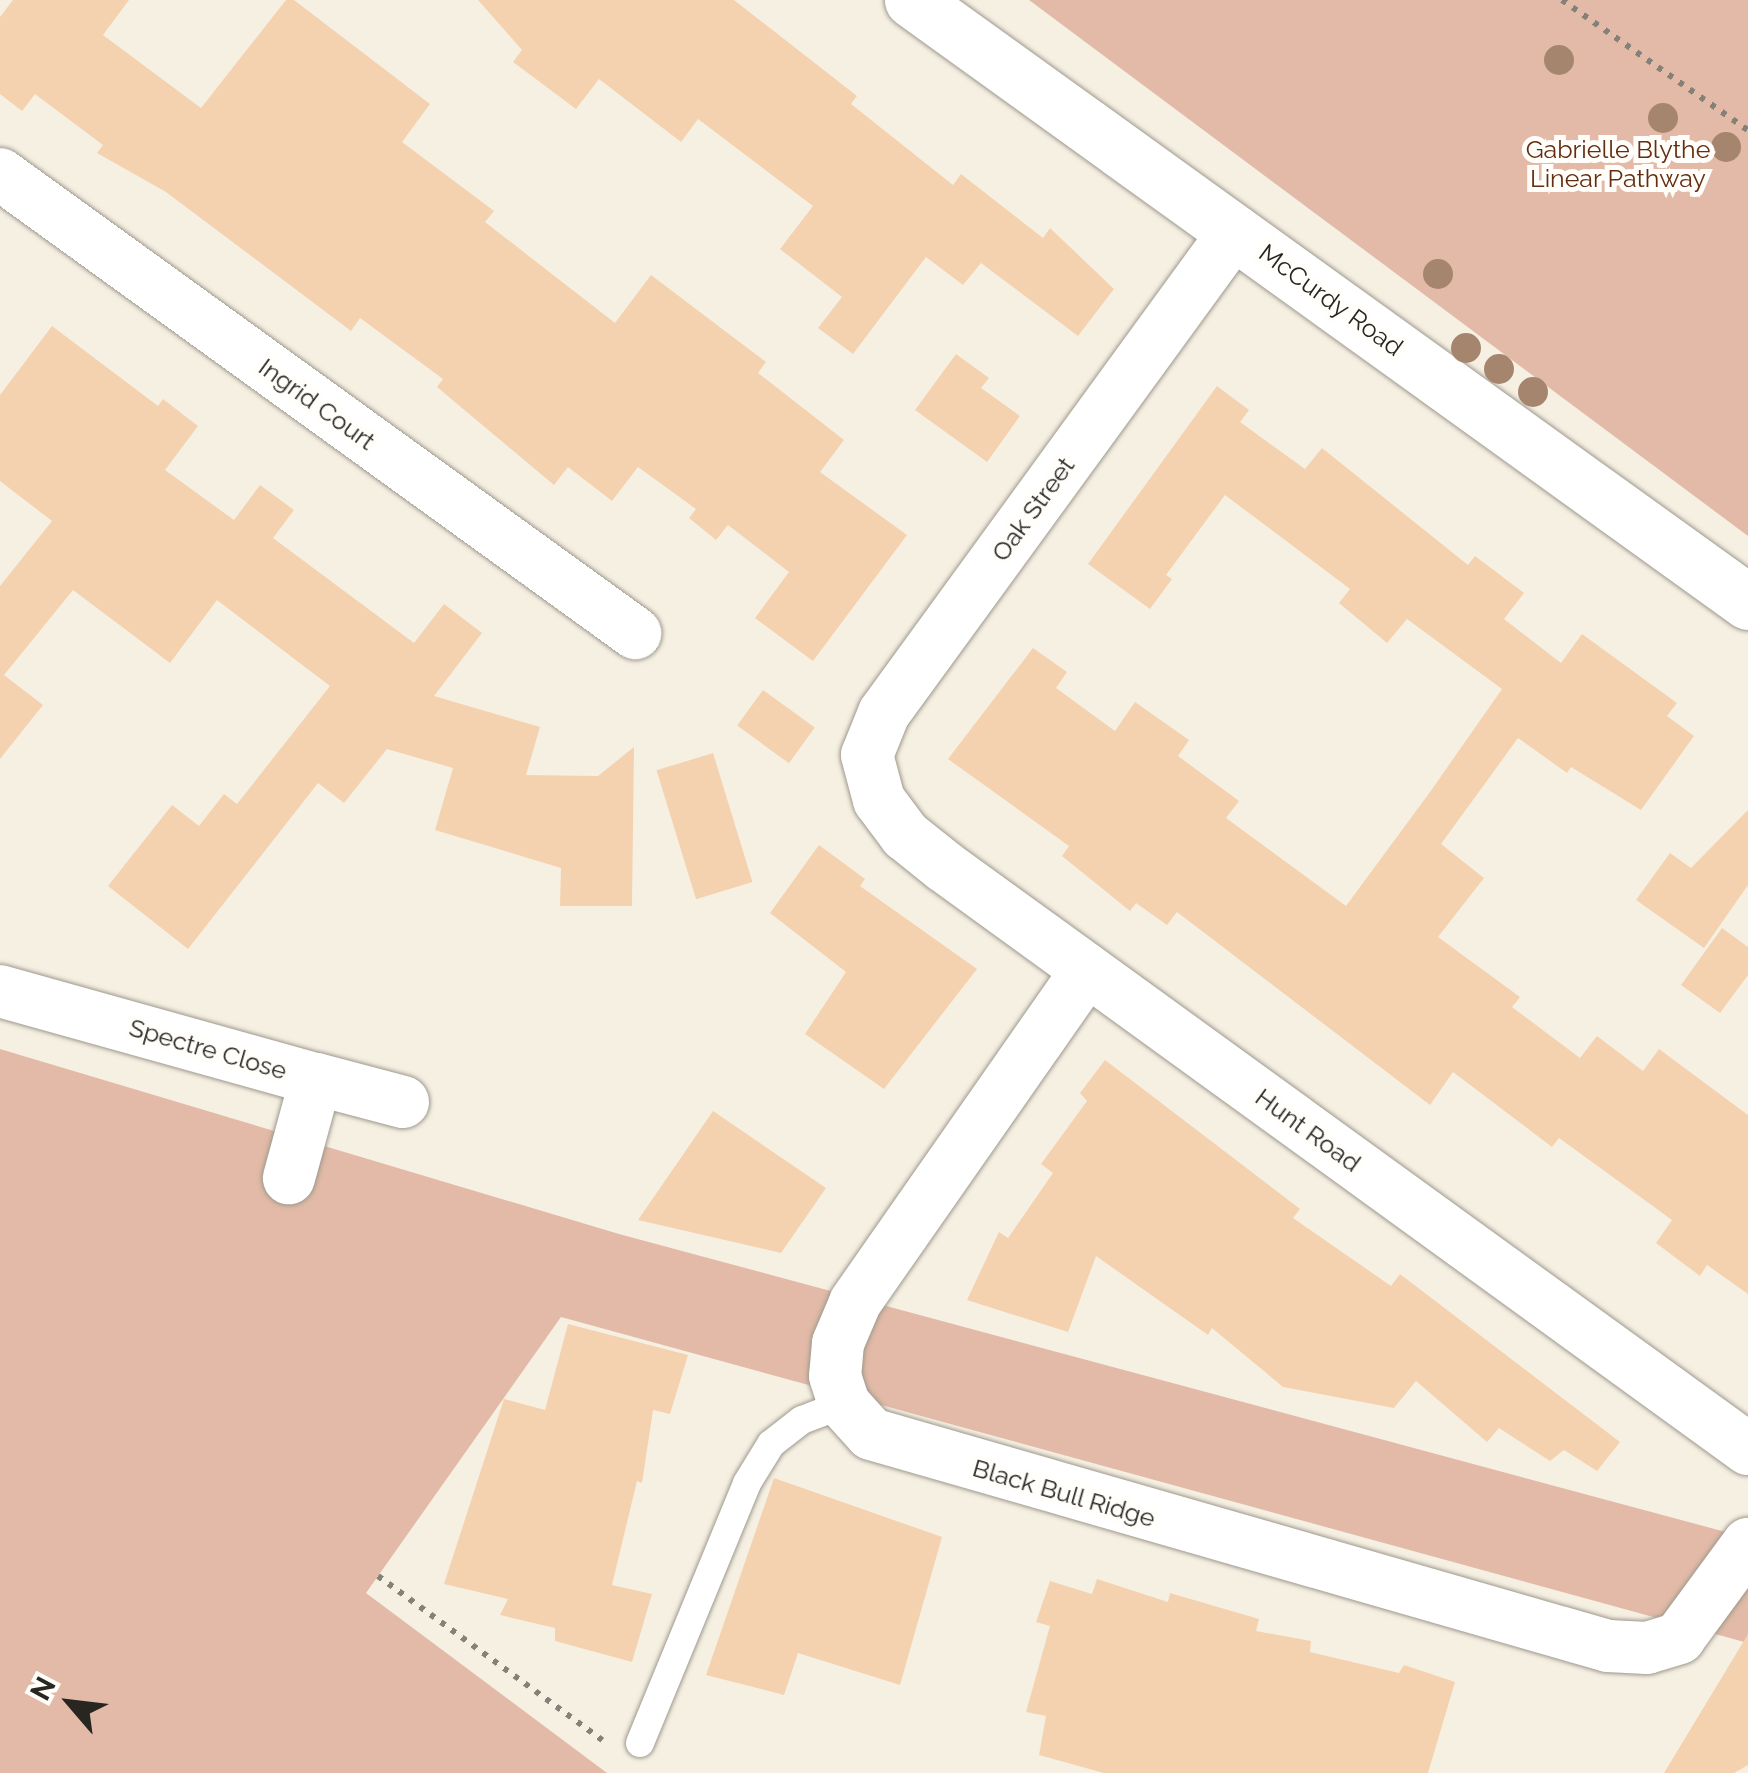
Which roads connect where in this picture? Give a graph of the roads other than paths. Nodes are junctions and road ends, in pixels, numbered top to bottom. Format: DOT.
graph roads {
  1 [pos="912,0"];
  2 [pos="0,174"];
  3 [pos="1234,230"];
  4 [pos="1748,602"];
  5 [pos="635,634"];
  6 [pos="879,800"];
  7 [pos="1087,970"];
  8 [pos="0,991"];
  9 [pos="316,1079"];
  10 [pos="403,1102"];
  11 [pos="289,1178"];
  12 [pos="844,1404"];
  13 [pos="1748,1449"];
  14 [pos="1748,1544"];
  15 [pos="628,1746"];
  1 -- 3 [label="main road, McCurdy Road"];
  2 -- 5 [label="street, Ingrid Court"];
  3 -- 4 [label="main road, McCurdy Road"];
  3 -- 6 [label="street, Oak Street"];
  6 -- 7 [label="street, Hunt Road"];
  7 -- 12 [label="street"];
  7 -- 13 [label="street, Hunt Road"];
  8 -- 9 [label="street, Spectre Close"];
  9 -- 10 [label="street"];
  9 -- 11 [label="street, Spectre Close"];
  12 -- 14 [label="street, Black Bull Ridge"];
  12 -- 15 [label="lane"];
}
